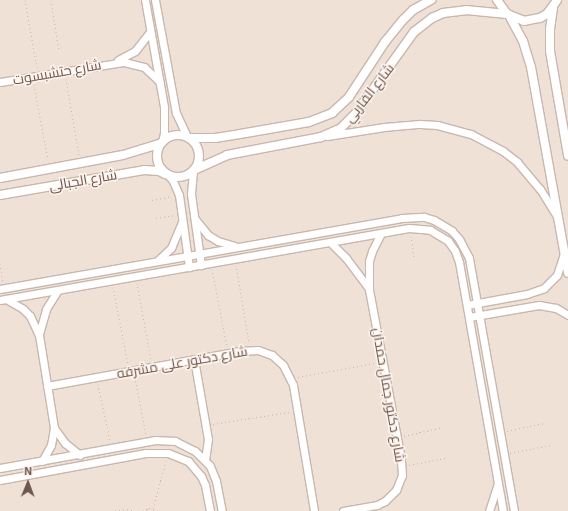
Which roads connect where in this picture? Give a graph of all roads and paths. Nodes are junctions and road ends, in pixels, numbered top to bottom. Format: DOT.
graph roads {
  1 [pos="25,0"];
  2 [pos="51,0"];
  3 [pos="145,0"];
  4 [pos="155,0"];
  5 [pos="431,0"];
  6 [pos="497,0"];
  7 [pos="564,0"];
  8 [pos="555,4"];
  9 [pos="508,14"];
  10 [pos="150,32"];
  11 [pos="59,51"];
  12 [pos="114,62"];
  13 [pos="64,71"];
  14 [pos="35,76"];
  15 [pos="159,81"];
  16 [pos="0,82"];
  17 [pos="188,137"];
  18 [pos="321,137"];
  19 [pos="161,143"];
  20 [pos="568,155"];
  21 [pos="80,163"];
  22 [pos="50,169"];
  23 [pos="194,171"];
  24 [pos="166,174"];
  25 [pos="0,178"];
  26 [pos="0,195"];
  27 [pos="179,195"];
  28 [pos="152,200"];
  29 [pos="182,217"];
  30 [pos="156,218"];
  31 [pos="194,218"];
  32 [pos="402,218"];
  33 [pos="558,218"];
  34 [pos="406,228"];
  35 [pos="381,233"];
  36 [pos="330,242"];
  37 [pos="238,247"];
  38 [pos="199,254"];
  39 [pos="564,254"];
  40 [pos="188,256"];
  41 [pos="414,258"];
  42 [pos="235,259"];
  43 [pos="156,261"];
  44 [pos="211,263"];
  45 [pos="0,264"];
  46 [pos="201,265"];
  47 [pos="189,267"];
  48 [pos="568,273"];
  49 [pos="136,276"];
  50 [pos="112,280"];
  51 [pos="2,289"];
  52 [pos="369,289"];
  53 [pos="58,290"];
  54 [pos="3,300"];
  55 [pos="479,303"];
  56 [pos="467,305"];
  57 [pos="481,315"];
  58 [pos="568,315"];
  59 [pos="469,317"];
  60 [pos="38,335"];
  61 [pos="250,349"];
  62 [pos="228,353"];
  63 [pos="194,359"];
  64 [pos="384,361"];
  65 [pos="152,367"];
  66 [pos="131,371"];
  67 [pos="97,377"];
  68 [pos="291,378"];
  69 [pos="47,386"];
  70 [pos="298,410"];
  71 [pos="544,423"];
  72 [pos="206,425"];
  73 [pos="54,428"];
  74 [pos="440,428"];
  75 [pos="501,432"];
  76 [pos="397,437"];
  77 [pos="148,442"];
  78 [pos="184,444"];
  79 [pos="551,445"];
  80 [pos="112,448"];
  81 [pos="168,452"];
  82 [pos="80,454"];
  83 [pos="505,454"];
  84 [pos="179,456"];
  85 [pos="446,458"];
  86 [pos="205,460"];
  87 [pos="42,461"];
  88 [pos="402,466"];
  89 [pos="0,468"];
  90 [pos="0,480"];
  91 [pos="499,481"];
  92 [pos="220,502"];
  93 [pos="153,508"];
  94 [pos="111,511"];
  95 [pos="135,511"];
  96 [pos="143,511"];
  97 [pos="159,511"];
  98 [pos="210,511"];
  99 [pos="222,511"];
  100 [pos="228,511"];
  101 [pos="314,511"];
  102 [pos="344,511"];
  103 [pos="489,511"];
  104 [pos="503,511"];
  105 [pos="514,511"];
  1 -- 14 [label="path"];
  2 -- 11 [label="path"];
  3 -- 10 [label="street"];
  4 -- 17 [label="street"];
  5 -- 17 [label="street, شارع الفاربي"];
  6 -- 9 [label="street"];
  7 -- 8 [label="street, شارع الفاربي"];
  8 -- 9 [label="street, شارع الفاربي"];
  8 -- 20 [label="street"];
  9 -- 18 [label="street, شارع الفاربي"];
  9 -- 33 [label="street"];
  10 -- 12 [label="street, شارع حتشبسوت"];
  10 -- 15 [label="street"];
  12 -- 13 [label="street, شارع حتشبسوت"];
  12 -- 15 [label="street, شارع حتشبسوت"];
  13 -- 14 [label="street, شارع حتشبسوت"];
  13 -- 21 [label="path"];
  14 -- 16 [label="street, شارع حتشبسوت"];
  14 -- 22 [label="path"];
  15 -- 19 [label="street"];
  17 -- 19 [label="street"];
  17 -- 23 [label="street"];
  18 -- 23 [label="street, شارع الفاربي"];
  18 -- 33 [label="street"];
  19 -- 21 [label="street, شارع الجبالى"];
  19 -- 24 [label="street"];
  21 -- 22 [label="street, شارع الجبالى"];
  22 -- 25 [label="street, شارع الجبالى"];
  23 -- 24 [label="street"];
  23 -- 31 [label="street"];
  24 -- 26 [label="street, شارع الجبالى"];
  24 -- 27 [label="street"];
  27 -- 28 [label="path"];
  27 -- 29 [label="street"];
  29 -- 30 [label="path"];
  29 -- 40 [label="street"];
  29 -- 43 [label="street"];
  31 -- 37 [label="street"];
  31 -- 38 [label="street"];
  32 -- 34 [label="street"];
  32 -- 37 [label="street"];
  32 -- 55 [label="street"];
  33 -- 39 [label="street"];
  34 -- 35 [label="street"];
  34 -- 41 [label="path"];
  34 -- 56 [label="street"];
  35 -- 36 [label="street"];
  35 -- 52 [label="street, شارع دكتور جمال حمدان"];
  36 -- 42 [label="street"];
  36 -- 52 [label="street, شارع دكتور جمال حمدان"];
  37 -- 38 [label="street"];
  38 -- 40 [label="street"];
  38 -- 46 [label="street"];
  39 -- 48 [label="street"];
  39 -- 55 [label="street"];
  40 -- 43 [label="street"];
  40 -- 47 [label="street"];
  42 -- 44 [label="street"];
  42 -- 61 [label="path"];
  43 -- 51 [label="street"];
  44 -- 46 [label="street"];
  44 -- 62 [label="path"];
  45 -- 51 [label="path"];
  46 -- 47 [label="street"];
  47 -- 49 [label="street"];
  49 -- 50 [label="street"];
  49 -- 65 [label="path"];
  50 -- 53 [label="street"];
  50 -- 66 [label="path"];
  52 -- 64 [label="street, شارع دكتور جمال حمدان"];
  53 -- 54 [label="street"];
  53 -- 60 [label="street"];
  54 -- 60 [label="street"];
  55 -- 56 [label="street"];
  55 -- 57 [label="street"];
  56 -- 59 [label="street"];
  57 -- 58 [label="street"];
  57 -- 59 [label="street"];
  57 -- 75 [label="street"];
  59 -- 91 [label="street"];
  60 -- 69 [label="street"];
  61 -- 62 [label="street, شارع دكتور على مشرفه"];
  61 -- 68 [label="street, شارع دكتور على مشرفه"];
  62 -- 63 [label="street, شارع دكتور على مشرفه"];
  63 -- 65 [label="street, شارع دكتور على مشرفه"];
  63 -- 72 [label="street"];
  64 -- 68 [label="path"];
  64 -- 76 [label="street, شارع دكتور جمال حمدان"];
  65 -- 66 [label="street, شارع دكتور على مشرفه"];
  66 -- 67 [label="street, شارع دكتور على مشرفه"];
  66 -- 77 [label="path"];
  67 -- 69 [label="street, شارع دكتور على مشرفه"];
  67 -- 80 [label="path"];
  68 -- 70 [label="street, شارع دكتور على مشرفه"];
  69 -- 73 [label="street"];
  70 -- 72 [label="path"];
  70 -- 101 [label="street, شارع دكتور على مشرفه"];
  71 -- 75 [label="path"];
  72 -- 86 [label="street"];
  73 -- 82 [label="street"];
  73 -- 87 [label="street"];
  74 -- 76 [label="path"];
  75 -- 83 [label="street"];
  76 -- 88 [label="street, شارع دكتور جمال حمدان"];
  77 -- 78 [label="street"];
  77 -- 80 [label="street"];
  78 -- 84 [label="street"];
  78 -- 86 [label="street"];
  79 -- 83 [label="path"];
  80 -- 82 [label="street"];
  81 -- 84 [label="street"];
  81 -- 90 [label="street"];
  81 -- 93 [label="path"];
  82 -- 87 [label="street"];
  83 -- 105 [label="street"];
  84 -- 98 [label="street"];
  85 -- 88 [label="path"];
  86 -- 92 [label="street"];
  87 -- 89 [label="street"];
  88 -- 102 [label="street, شارع دكتور جمال حمدان"];
  91 -- 103 [label="street"];
  91 -- 104 [label="street"];
  92 -- 99 [label="street"];
  92 -- 100 [label="street"];
  93 -- 96 [label="path"];
  93 -- 97 [label="path"];
  94 -- 95 [label="path"];
}
